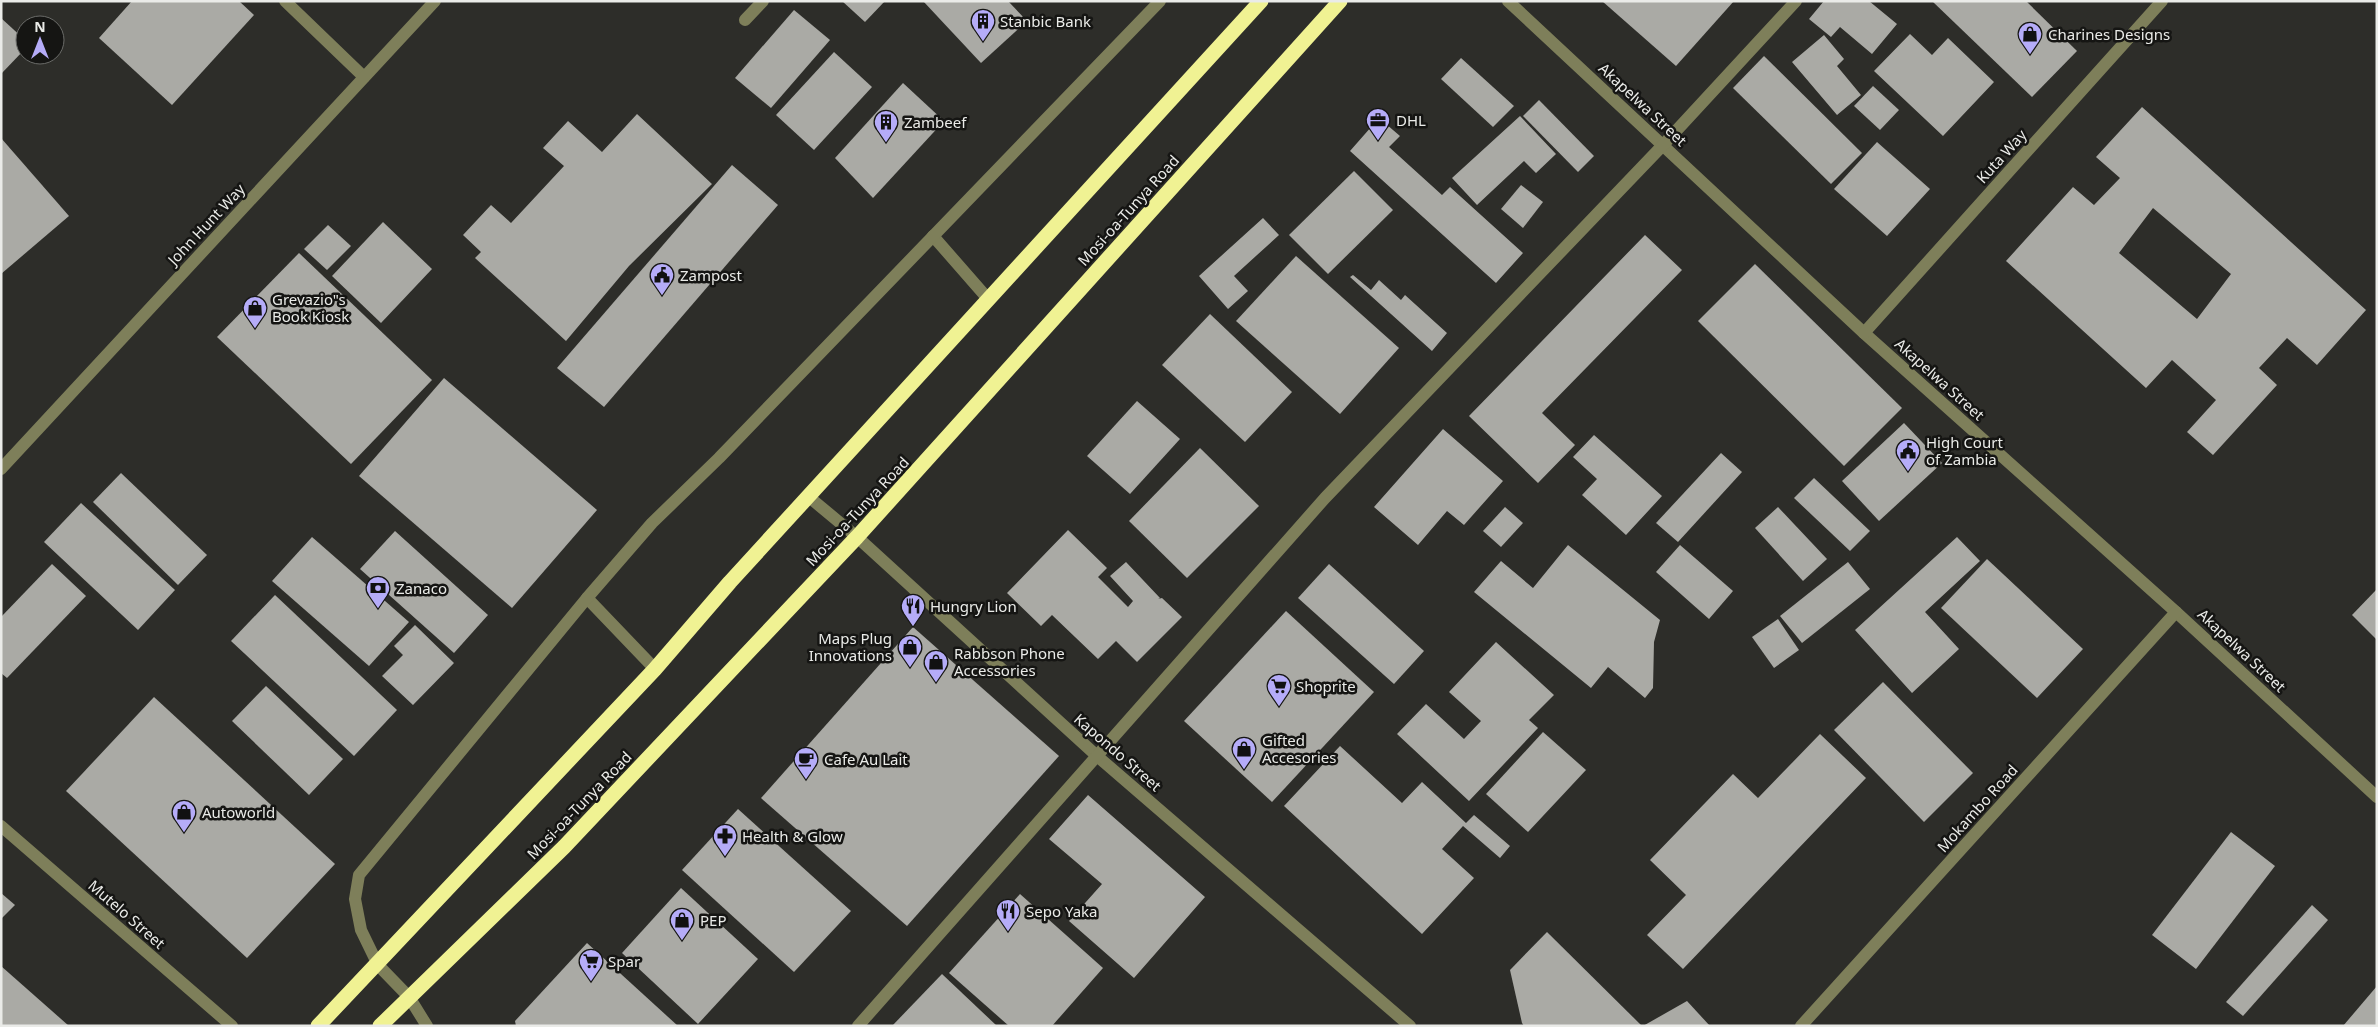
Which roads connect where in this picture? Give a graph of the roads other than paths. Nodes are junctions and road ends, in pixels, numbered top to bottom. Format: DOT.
graph roads {
  1 [pos="285,1"];
  2 [pos="434,1"];
  3 [pos="763,1"];
  4 [pos="1160,1"];
  5 [pos="1261,1"];
  6 [pos="1340,1"];
  7 [pos="1508,1"];
  8 [pos="1796,1"];
  9 [pos="2162,1"];
  10 [pos="745,20"];
  11 [pos="364,77"];
  12 [pos="1664,144"];
  13 [pos="933,236"];
  14 [pos="989,300"];
  15 [pos="1864,333"];
  16 [pos="1,469"];
  17 [pos="809,497"];
  18 [pos="857,537"];
  19 [pos="587,598"];
  20 [pos="2176,612"];
  21 [pos="655,668"];
  22 [pos="1096,756"];
  23 [pos="2377,797"];
  24 [pos="1,826"];
  25 [pos="378,965"];
  26 [pos="409,997"];
  27 [pos="232,1026"];
  28 [pos="318,1026"];
  29 [pos="380,1026"];
  30 [pos="427,1026"];
  31 [pos="858,1026"];
  32 [pos="1410,1026"];
  33 [pos="1801,1026"];
  1 -- 11 [label="street"];
  2 -- 11 [label="street, John Hunt Way"];
  3 -- 10 [label="street"];
  4 -- 13 [label="street"];
  5 -- 14 [label="highway"];
  6 -- 18 [label="highway, Mosi-oa-Tunya Road"];
  7 -- 12 [label="street, Akapelwa Street"];
  8 -- 12 [label="street"];
  9 -- 15 [label="street, Kuta Way"];
  11 -- 16 [label="street, John Hunt Way"];
  12 -- 15 [label="street, Akapelwa Street"];
  12 -- 22 [label="street"];
  13 -- 14 [label="street"];
  13 -- 19 [label="street"];
  14 -- 17 [label="highway"];
  15 -- 20 [label="street, Akapelwa Street"];
  17 -- 18 [label="street, Kapondo Street"];
  17 -- 21 [label="highway"];
  18 -- 22 [label="street, Kapondo Street"];
  18 -- 26 [label="highway, Mosi-oa-Tunya Road"];
  19 -- 21 [label="street"];
  19 -- 25 [label="street"];
  20 -- 23 [label="street, Akapelwa Street"];
  20 -- 33 [label="street, Mokambo Road"];
  21 -- 25 [label="highway"];
  22 -- 31 [label="street"];
  22 -- 32 [label="street, Kapondo Street"];
  24 -- 27 [label="street, Mutelo Street"];
  25 -- 26 [label="street"];
  25 -- 28 [label="highway"];
  26 -- 29 [label="highway, Mosi-oa-Tunya Road"];
  26 -- 30 [label="street"];
}
